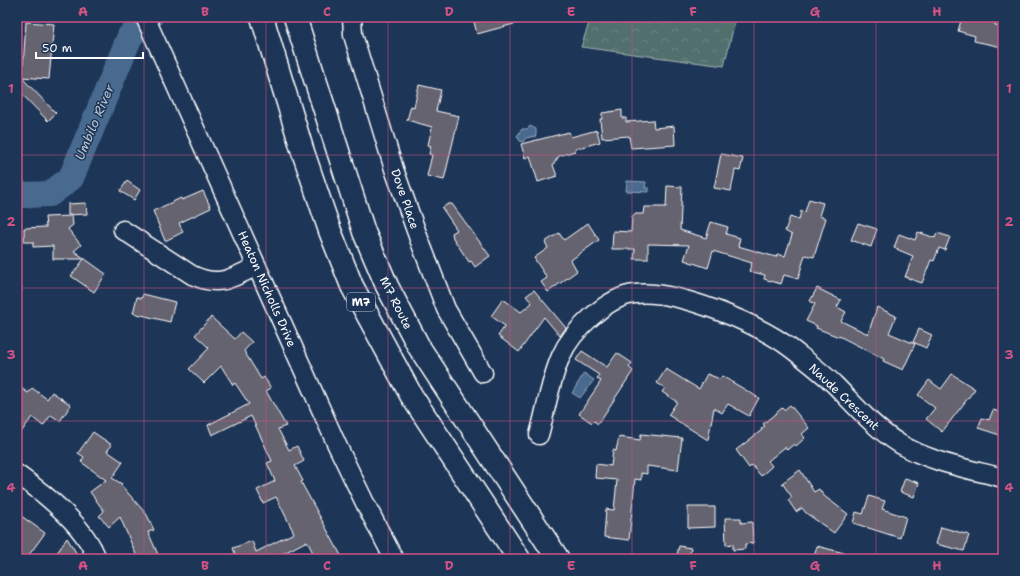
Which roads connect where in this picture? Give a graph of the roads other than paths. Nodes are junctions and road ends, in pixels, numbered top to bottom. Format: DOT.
graph roads {
  1 [pos="262,17"];
  2 [pos="295,17"];
  3 [pos="352,17"];
  4 [pos="148,23"];
  5 [pos="123,230"];
  6 [pos="257,266"];
  7 [pos="483,373"];
  8 [pos="539,435"];
  9 [pos="17,474"];
  10 [pos="1003,478"];
  11 [pos="97,559"];
  12 [pos="394,559"];
  13 [pos="519,559"];
  14 [pos="558,559"];
  1 -- 13 [label="highway, M7"];
  2 -- 14 [label="highway, M7 Route / M7"];
  3 -- 7 [label="street, Dove Place"];
  4 -- 6 [label="street, Heaton Nicholls Drive"];
  5 -- 6 [label="street"];
  6 -- 12 [label="street, Heaton Nicholls Drive"];
  8 -- 10 [label="street, Naude Crescent"];
  9 -- 11 [label="street"];
}
